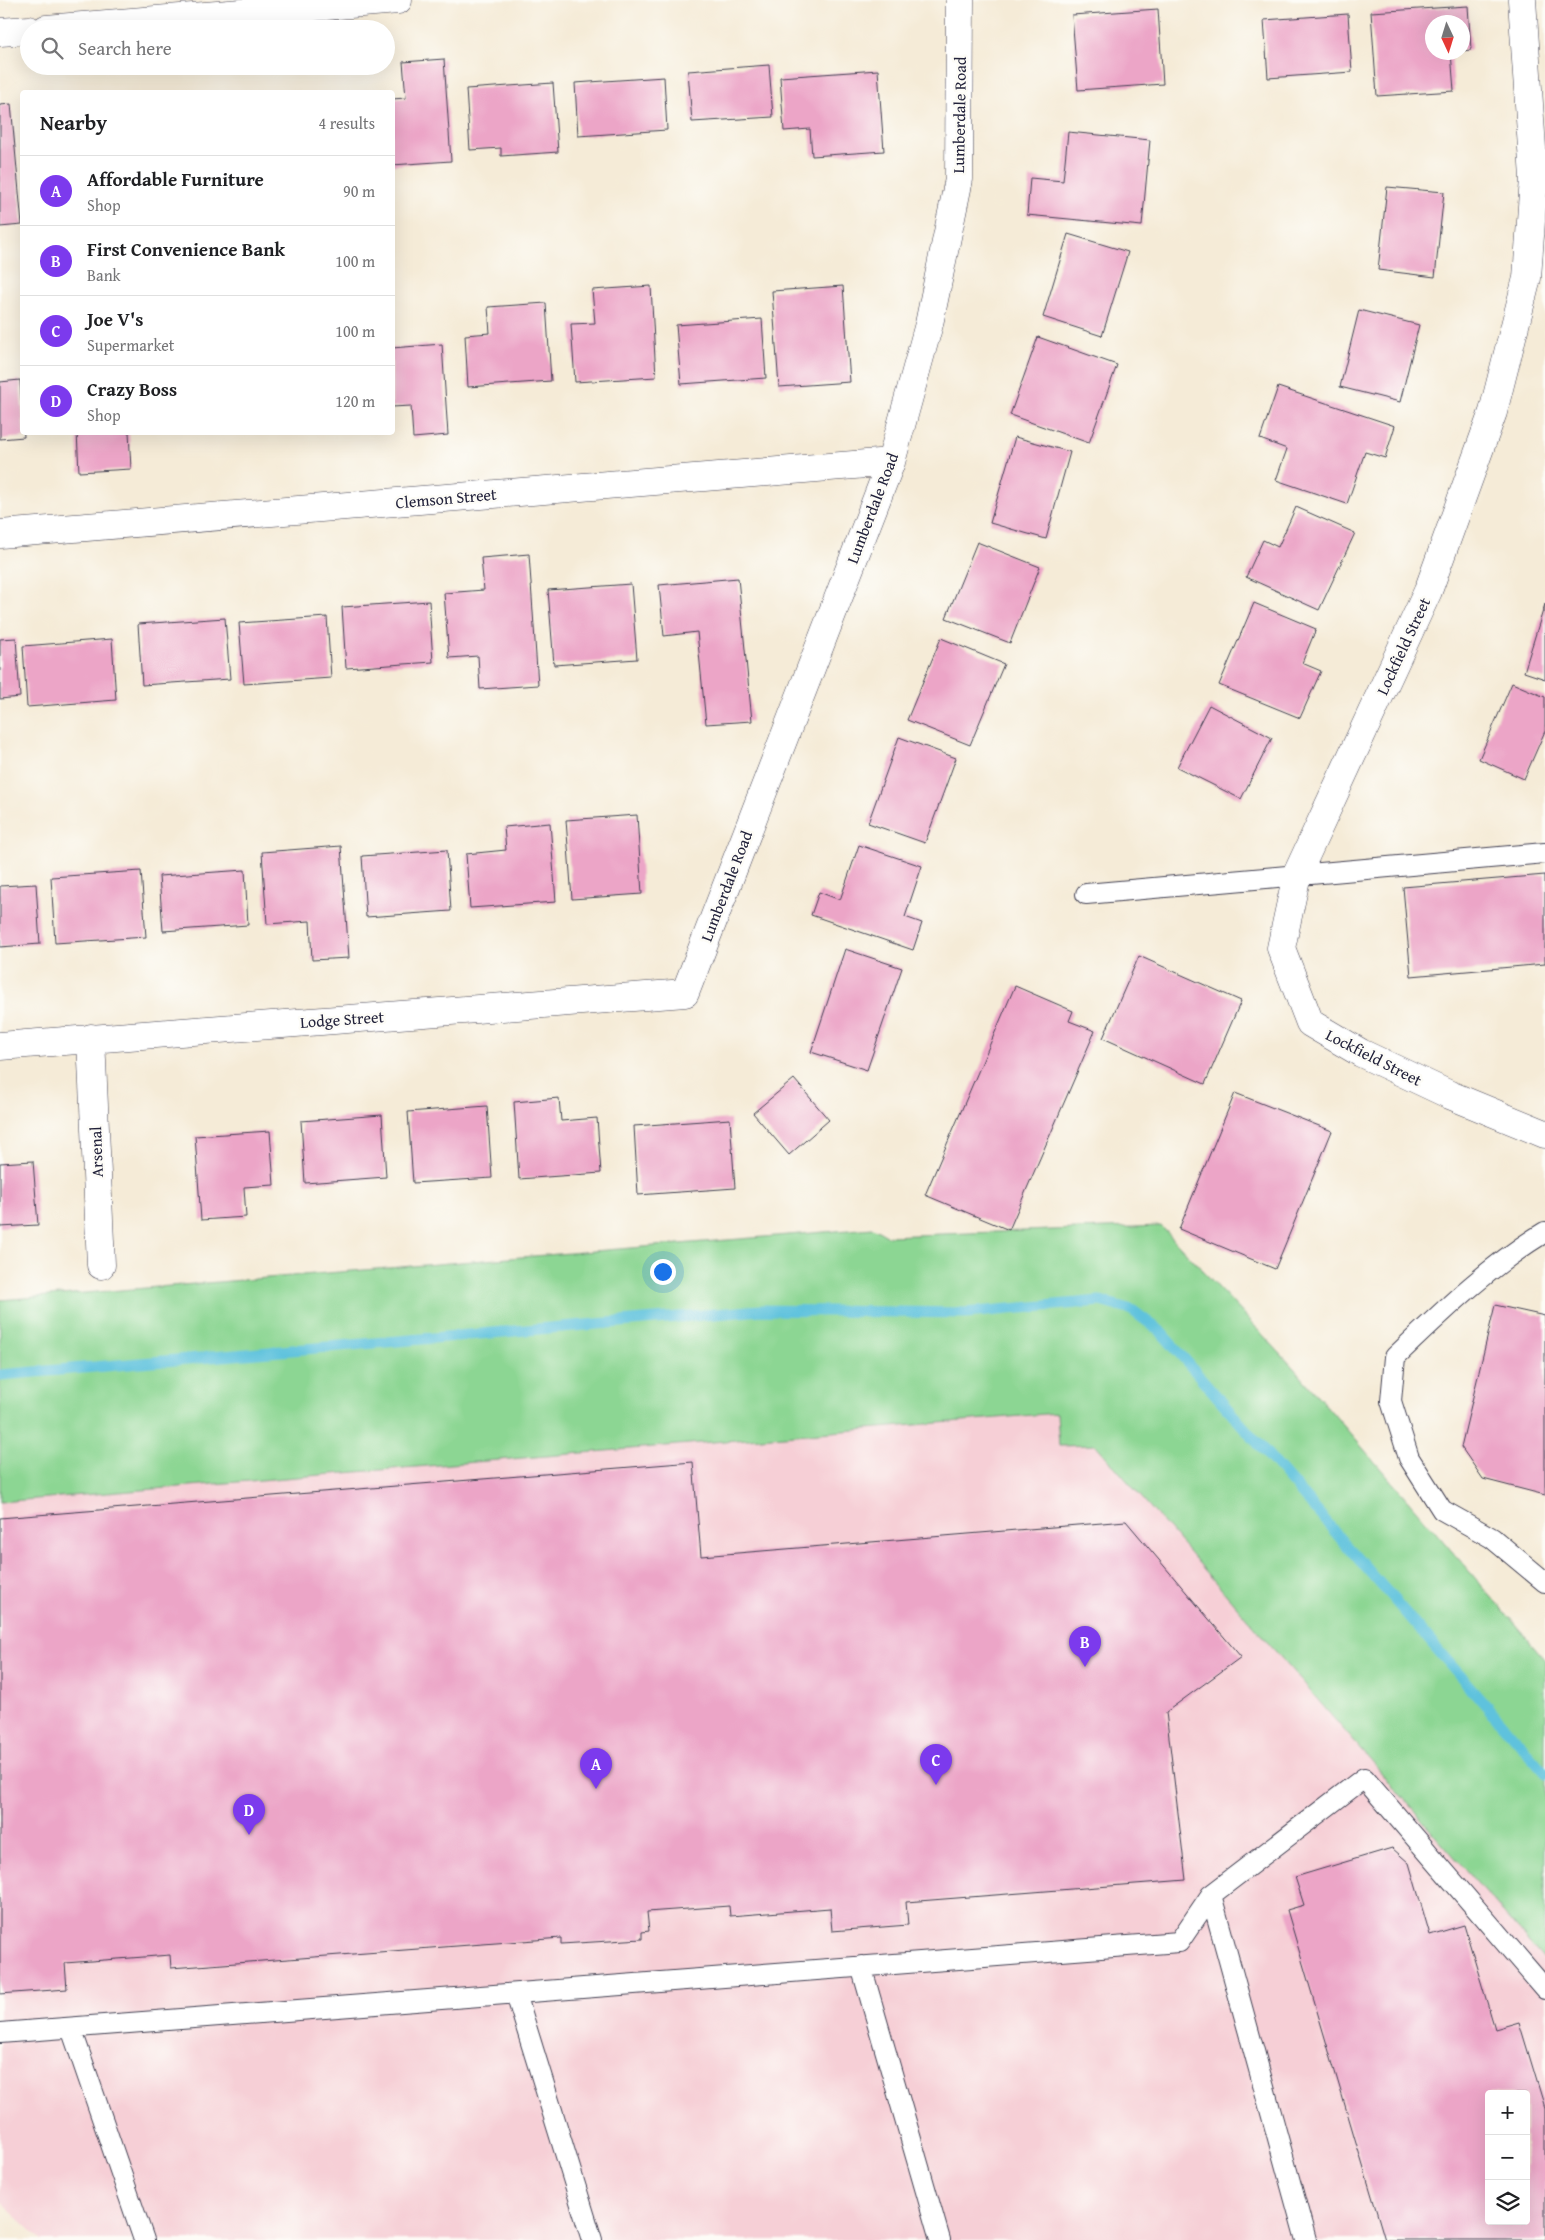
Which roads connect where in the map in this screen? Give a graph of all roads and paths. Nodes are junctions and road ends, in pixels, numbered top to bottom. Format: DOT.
graph roads {
  1 [pos="398,0"];
  2 [pos="960,0"];
  3 [pos="1522,0"];
  4 [pos="155,20"];
  5 [pos="20,31"];
  6 [pos="0,32"];
  7 [pos="891,462"];
  8 [pos="0,534"];
  9 [pos="1545,853"];
  10 [pos="1298,874"];
  11 [pos="1086,894"];
  12 [pos="685,993"];
  13 [pos="91,1038"];
  14 [pos="0,1046"];
  15 [pos="1545,1134"];
  16 [pos="1545,1232"];
  17 [pos="101,1265"];
  18 [pos="1545,1582"];
  19 [pos="1211,1895"];
  20 [pos="861,1966"];
  21 [pos="1545,1989"];
  22 [pos="516,1994"];
  23 [pos="71,2028"];
  24 [pos="0,2034"];
  25 [pos="144,2240"];
  26 [pos="592,2240"];
  27 [pos="940,2240"];
  28 [pos="1306,2240"];
  1 -- 4 [label="street"];
  2 -- 7 [label="street, Lumberdale Road"];
  3 -- 10 [label="street, Lockfield Street"];
  5 -- 6 [label="street"];
  7 -- 8 [label="street, Clemson Street"];
  7 -- 12 [label="street, Lumberdale Road"];
  9 -- 10 [label="lane"];
  10 -- 11 [label="lane"];
  10 -- 15 [label="street, Lockfield Street"];
  12 -- 13 [label="street, Lodge Street"];
  13 -- 14 [label="street, Lodge Street"];
  13 -- 17 [label="street, Arsenal"];
  16 -- 18 [label="lane"];
  19 -- 20 [label="lane"];
  19 -- 21 [label="lane"];
  19 -- 28 [label="lane"];
  20 -- 22 [label="lane"];
  20 -- 27 [label="lane"];
  22 -- 23 [label="lane"];
  22 -- 26 [label="lane"];
  23 -- 24 [label="lane"];
  23 -- 25 [label="lane"];
}
